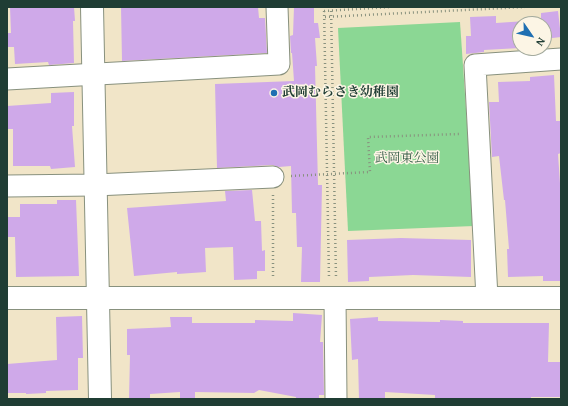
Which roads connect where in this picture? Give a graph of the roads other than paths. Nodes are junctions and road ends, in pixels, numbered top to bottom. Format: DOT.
graph roads {
  1 [pos="92,7"];
  2 [pos="277,7"];
  3 [pos="561,58"];
  4 [pos="92,74"];
  5 [pos="7,79"];
  6 [pos="272,176"];
  7 [pos="95,185"];
  8 [pos="7,186"];
  9 [pos="333,285"];
  10 [pos="7,298"];
  11 [pos="98,298"];
  12 [pos="487,298"];
  13 [pos="561,298"];
  14 [pos="100,399"];
  15 [pos="336,399"];
  1 -- 4 [label="street"];
  2 -- 4 [label="street"];
  3 -- 12 [label="street"];
  4 -- 5 [label="street"];
  4 -- 7 [label="street"];
  6 -- 7 [label="street"];
  7 -- 8 [label="street"];
  7 -- 11 [label="street"];
  9 -- 11 [label="street"];
  9 -- 12 [label="street"];
  9 -- 15 [label="street"];
  10 -- 11 [label="street"];
  11 -- 14 [label="street"];
  12 -- 13 [label="street"];
}
